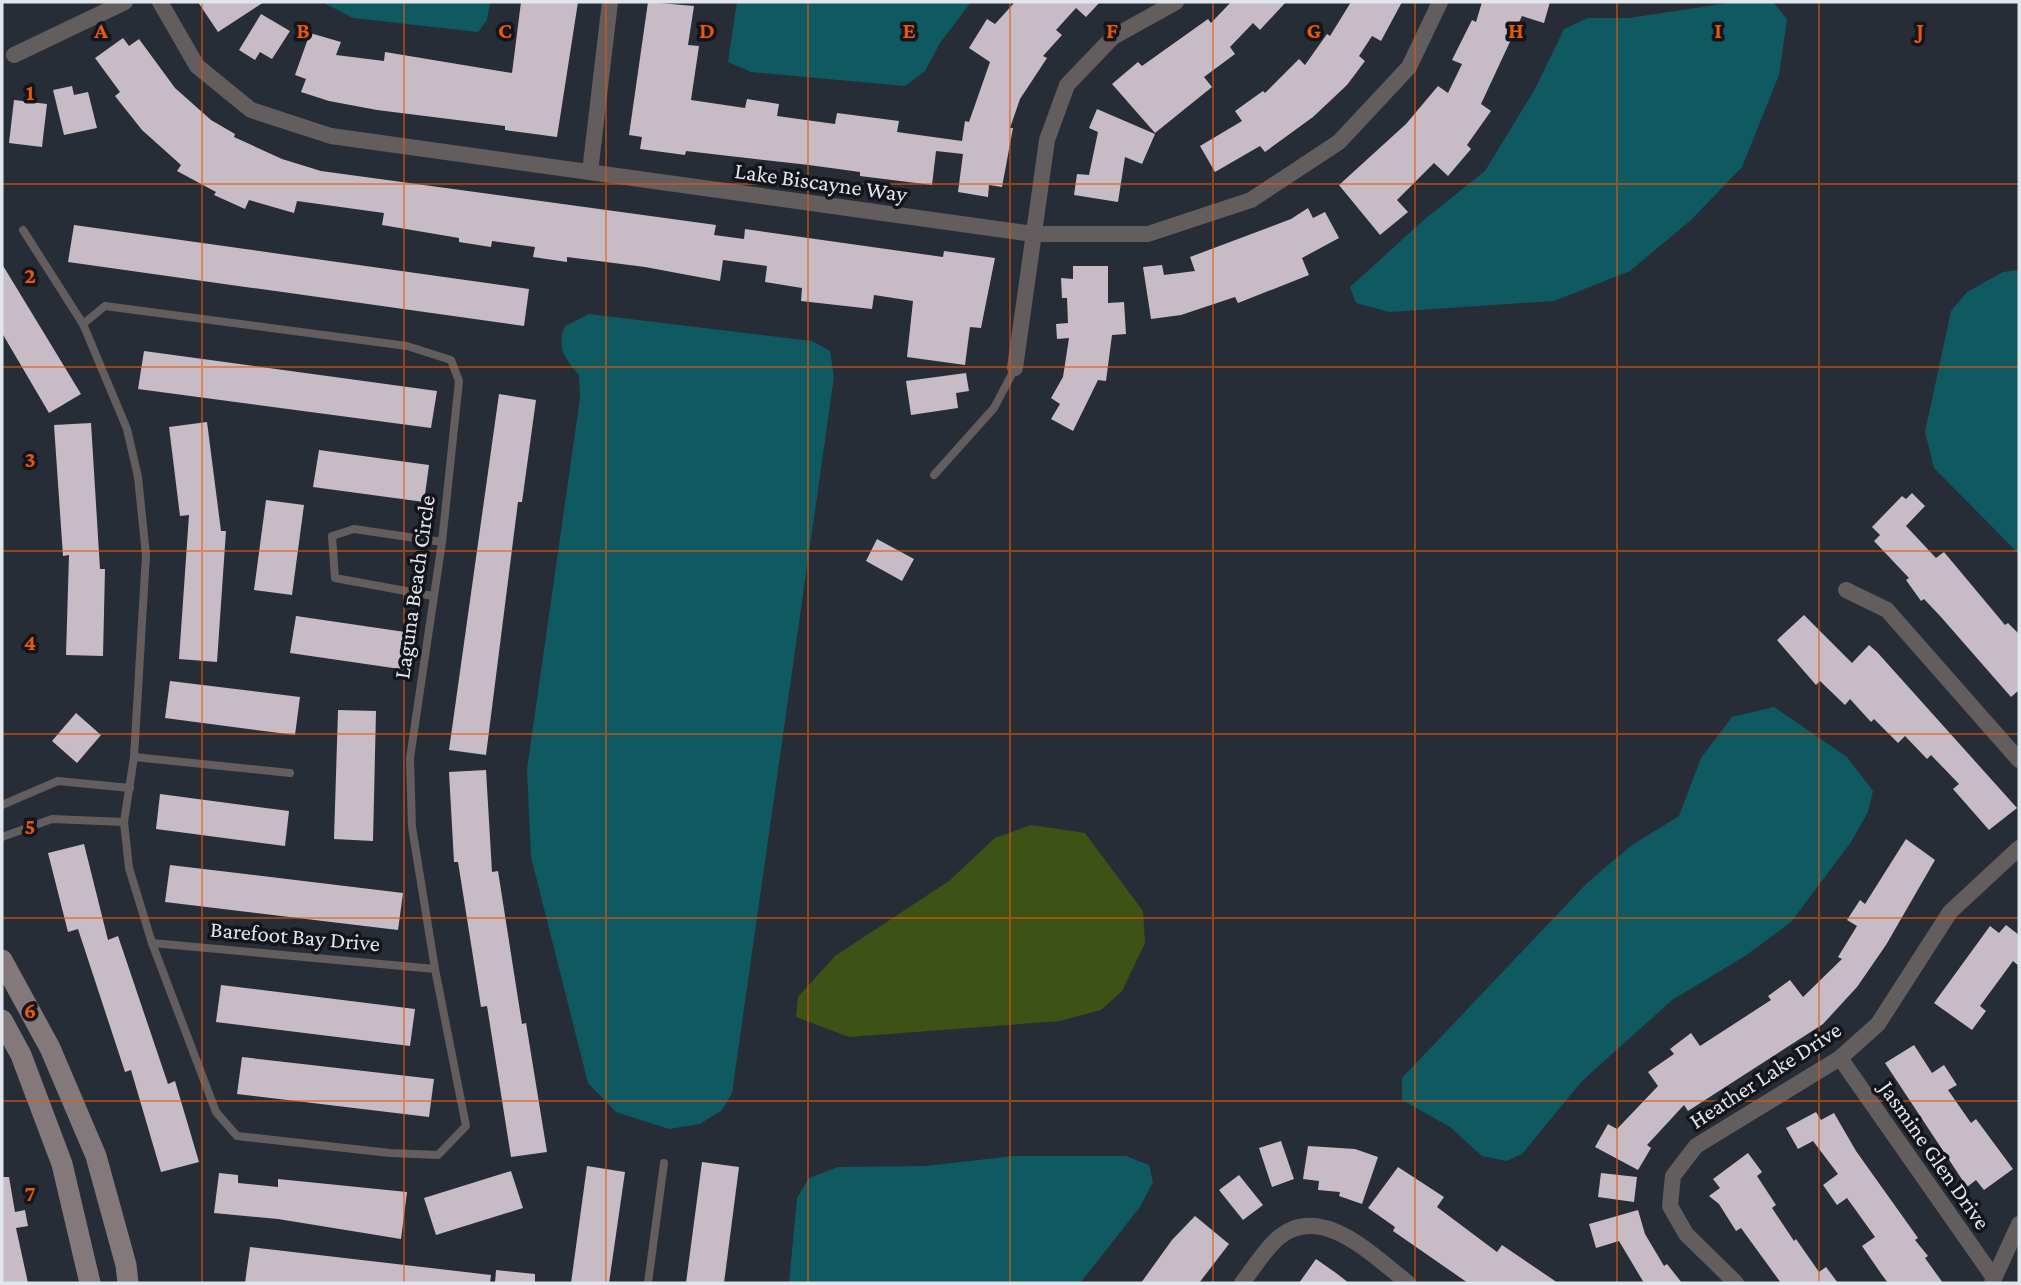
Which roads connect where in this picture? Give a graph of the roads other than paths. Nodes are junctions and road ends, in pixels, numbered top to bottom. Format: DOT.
graph roads {
  1 [pos="125,2"];
  2 [pos="160,2"];
  3 [pos="610,2"];
  4 [pos="1176,2"];
  5 [pos="1440,2"];
  6 [pos="14,55"];
  7 [pos="590,172"];
  8 [pos="23,230"];
  9 [pos="1033,234"];
  10 [pos="83,324"];
  11 [pos="1015,368"];
  12 [pos="934,475"];
  13 [pos="442,541"];
  14 [pos="1846,590"];
  15 [pos="433,596"];
  16 [pos="134,757"];
  17 [pos="2019,760"];
  18 [pos="290,773"];
  19 [pos="130,788"];
  20 [pos="2,805"];
  21 [pos="124,822"];
  22 [pos="2,837"];
  23 [pos="2019,848"];
  24 [pos="152,943"];
  25 [pos="2,960"];
  26 [pos="435,969"];
  27 [pos="2,1020"];
  28 [pos="1840,1058"];
  29 [pos="664,1163"];
  30 [pos="2019,1224"];
  31 [pos="1993,1281"];
  32 [pos="90,1283"];
  33 [pos="128,1283"];
  34 [pos="648,1283"];
  35 [pos="1242,1283"];
  36 [pos="1408,1283"];
  37 [pos="1736,1283"];
  1 -- 6 [label="street"];
  2 -- 7 [label="street, Lake Biscayne Way"];
  3 -- 7 [label="street"];
  4 -- 9 [label="street"];
  5 -- 9 [label="street, Lake Biscayne Way"];
  7 -- 9 [label="street, Lake Biscayne Way"];
  8 -- 10 [label="lane"];
  9 -- 11 [label="street"];
  10 -- 13 [label="lane, Laguna Beach Circle"];
  10 -- 16 [label="lane, Laguna Beach Circle"];
  11 -- 12 [label="lane"];
  13 -- 15 [label="lane, Laguna Beach Circle"];
  13 -- 15 [label="lane"];
  14 -- 17 [label="street"];
  15 -- 26 [label="lane, Laguna Beach Circle"];
  16 -- 18 [label="lane"];
  16 -- 19 [label="lane, Laguna Beach Circle"];
  19 -- 20 [label="lane"];
  19 -- 21 [label="lane, Laguna Beach Circle"];
  21 -- 22 [label="lane"];
  21 -- 24 [label="lane, Laguna Beach Circle"];
  23 -- 28 [label="street, Heather Lake Drive"];
  24 -- 26 [label="lane, Barefoot Bay Drive"];
  24 -- 26 [label="lane, Laguna Beach Circle"];
  25 -- 33 [label="main road"];
  27 -- 32 [label="main road"];
  28 -- 31 [label="street, Jasmine Glen Drive"];
  28 -- 37 [label="street, Heather Lake Drive"];
  29 -- 34 [label="lane"];
  30 -- 31 [label="street"];
  35 -- 36 [label="street"];
}
